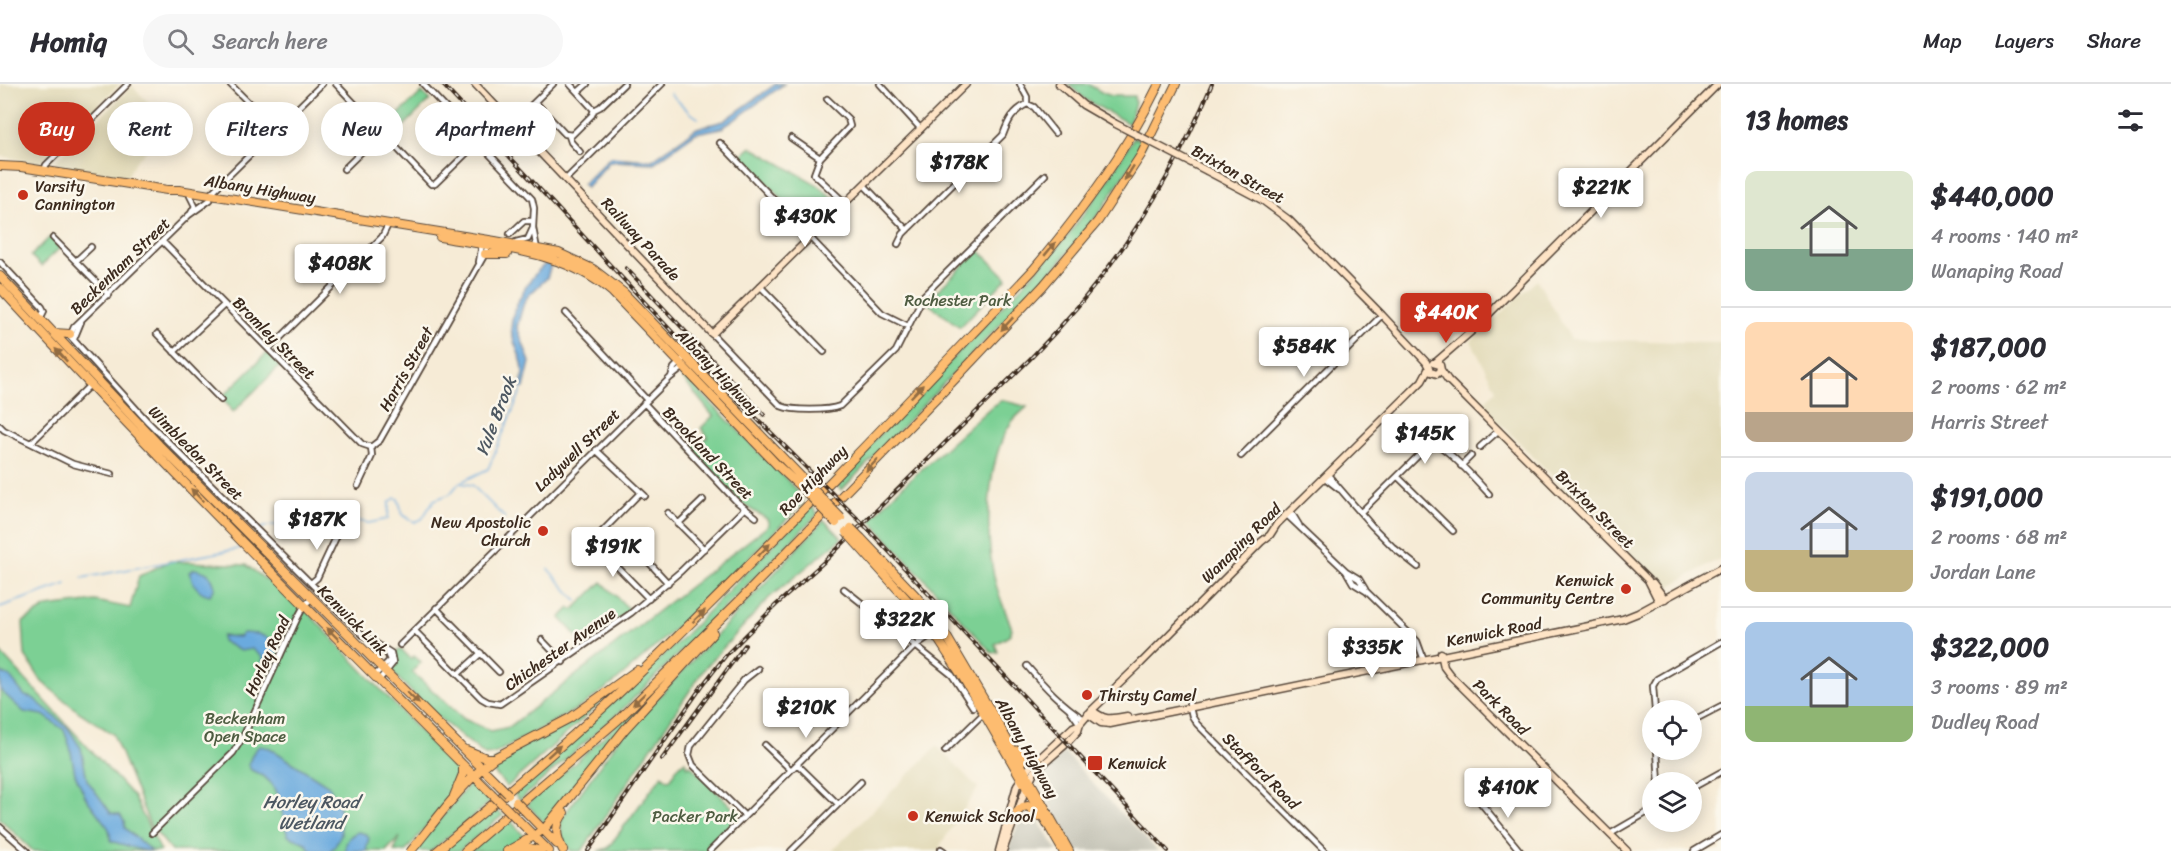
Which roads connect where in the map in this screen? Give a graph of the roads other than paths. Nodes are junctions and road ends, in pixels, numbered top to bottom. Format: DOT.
graph roads {
  1 [pos="128,84"];
  2 [pos="230,84"];
  3 [pos="322,84"];
  4 [pos="336,84"];
  5 [pos="423,84"];
  6 [pos="553,84"];
  7 [pos="570,84"];
  8 [pos="587,84"];
  9 [pos="624,84"];
  10 [pos="662,84"];
  11 [pos="889,84"];
  12 [pos="966,84"];
  13 [pos="1020,84"];
  14 [pos="1059,84"];
  15 [pos="1159,84"];
  16 [pos="1176,84"];
  17 [pos="479,85"];
  18 [pos="1720,85"];
  19 [pos="882,86"];
  20 [pos="578,92"];
  21 [pos="827,99"];
  22 [pos="248,102"];
  23 [pos="304,102"];
  24 [pos="353,102"];
  25 [pos="440,102"];
  26 [pos="494,102"];
  27 [pos="535,102"];
  28 [pos="1027,104"];
  29 [pos="594,110"];
  30 [pos="556,124"];
  31 [pos="921,129"];
  32 [pos="1055,133"];
  33 [pos="569,136"];
  34 [pos="791,138"];
  35 [pos="720,143"];
  36 [pos="580,152"];
  37 [pos="403,154"];
  38 [pos="250,156"];
  39 [pos="357,156"];
  40 [pos="464,156"];
  41 [pos="491,156"];
  42 [pos="544,156"];
  43 [pos="820,158"];
  44 [pos="0,164"];
  45 [pos="344,169"];
  46 [pos="44,171"];
  47 [pos="1045,175"];
  48 [pos="566,179"];
  49 [pos="864,185"];
  50 [pos="167,190"];
  51 [pos="190,196"];
  52 [pos="210,197"];
  53 [pos="845,203"];
  54 [pos="189,215"];
  55 [pos="533,221"];
  56 [pos="387,227"];
  57 [pos="533,228"];
  58 [pos="907,230"];
  59 [pos="510,234"];
  60 [pos="810,237"];
  61 [pos="53,238"];
  62 [pos="163,242"];
  63 [pos="487,244"];
  64 [pos="898,244"];
  65 [pos="91,247"];
  66 [pos="536,252"];
  67 [pos="76,261"];
  68 [pos="0,262"];
  69 [pos="479,262"];
  70 [pos="7,269"];
  71 [pos="0,276"];
  72 [pos="760,286"];
  73 [pos="0,288"];
  74 [pos="109,295"];
  75 [pos="224,305"];
  76 [pos="566,313"];
  77 [pos="1382,315"];
  78 [pos="40,318"];
  79 [pos="908,326"];
  80 [pos="54,333"];
  81 [pos="157,334"];
  82 [pos="712,334"];
  83 [pos="72,337"];
  84 [pos="268,349"];
  85 [pos="174,352"];
  86 [pos="824,352"];
  87 [pos="684,362"];
  88 [pos="1435,368"];
  89 [pos="96,378"];
  90 [pos="90,385"];
  91 [pos="221,400"];
  92 [pos="646,402"];
  93 [pos="0,427"];
  94 [pos="1498,431"];
  95 [pos="32,443"];
  96 [pos="371,447"];
  97 [pos="1480,447"];
  98 [pos="596,450"];
  99 [pos="1241,456"];
  100 [pos="1471,456"];
  101 [pos="1461,466"];
  102 [pos="112,474"];
  103 [pos="1326,477"];
  104 [pos="1398,477"];
  105 [pos="358,486"];
  106 [pos="1489,494"];
  107 [pos="703,500"];
  108 [pos="744,509"];
  109 [pos="1360,512"];
  110 [pos="668,513"];
  111 [pos="1289,514"];
  112 [pos="756,517"];
  113 [pos="678,524"];
  114 [pos="248,528"];
  115 [pos="339,531"];
  116 [pos="1453,531"];
  117 [pos="260,539"];
  118 [pos="858,540"];
  119 [pos="592,541"];
  120 [pos="704,549"];
  121 [pos="579,555"];
  122 [pos="644,557"];
  123 [pos="1721,563"];
  124 [pos="1418,567"];
  125 [pos="1721,568"];
  126 [pos="311,583"];
  127 [pos="668,583"];
  128 [pos="844,589"];
  129 [pos="312,598"];
  130 [pos="1661,598"];
  131 [pos="649,599"];
  132 [pos="741,599"];
  133 [pos="304,606"];
  134 [pos="436,608"];
  135 [pos="927,610"];
  136 [pos="932,629"];
  137 [pos="414,630"];
  138 [pos="946,635"];
  139 [pos="542,640"];
  140 [pos="1721,642"];
  141 [pos="917,644"];
  142 [pos="400,645"];
  143 [pos="662,651"];
  144 [pos="481,653"];
  145 [pos="1441,654"];
  146 [pos="1422,658"];
  147 [pos="563,662"];
  148 [pos="1028,666"];
  149 [pos="758,669"];
  150 [pos="384,670"];
  151 [pos="499,672"];
  152 [pos="458,674"];
  153 [pos="376,678"];
  154 [pos="1654,700"];
  155 [pos="1189,705"];
  156 [pos="1721,706"];
  157 [pos="973,707"];
  158 [pos="983,714"];
  159 [pos="1702,716"];
  160 [pos="1086,717"];
  161 [pos="1004,734"];
  162 [pos="1056,742"];
  163 [pos="765,745"];
  164 [pos="465,749"];
  165 [pos="945,751"];
  166 [pos="1047,751"];
  167 [pos="1058,752"];
  168 [pos="494,758"];
  169 [pos="1037,760"];
  170 [pos="797,764"];
  171 [pos="463,765"];
  172 [pos="482,767"];
  173 [pos="791,770"];
  174 [pos="1721,772"];
  175 [pos="474,776"];
  176 [pos="1025,777"];
  177 [pos="584,782"];
  178 [pos="861,782"];
  179 [pos="1702,782"];
  180 [pos="1026,788"];
  181 [pos="453,800"];
  182 [pos="1480,802"];
  183 [pos="838,804"];
  184 [pos="1017,812"];
  185 [pos="1642,815"];
  186 [pos="745,816"];
  187 [pos="0,827"];
  188 [pos="543,830"];
  189 [pos="152,833"];
  190 [pos="1610,834"];
  191 [pos="1721,835"];
  192 [pos="534,836"];
  193 [pos="1058,843"];
  194 [pos="563,850"];
  195 [pos="1517,850"];
  196 [pos="1625,850"];
  197 [pos="27,851"];
  198 [pos="411,851"];
  199 [pos="437,851"];
  200 [pos="465,851"];
  201 [pos="507,851"];
  202 [pos="513,851"];
  203 [pos="541,851"];
  204 [pos="549,851"];
  205 [pos="710,851"];
  206 [pos="791,851"];
  207 [pos="1001,851"];
  208 [pos="1063,851"];
  209 [pos="1069,851"];
  210 [pos="1324,851"];
  211 [pos="1694,851"];
  1 -- 46 [label="street"];
  2 -- 22 [label="street"];
  3 -- 23 [label="street, Beckenham Street"];
  4 -- 24 [label="street"];
  5 -- 25 [label="street"];
  6 -- 27 [label="street"];
  7 -- 20 [label="street"];
  8 -- 20 [label="street"];
  9 -- 29 [label="street"];
  10 -- 48 [label="street"];
  11 -- 19 [label="street"];
  12 -- 31 [label="main road"];
  13 -- 28 [label="street"];
  14 -- 77 [label="main road, Brixton Street, bridge"];
  143 -- 15 [label="highway, Roe Highway, one-way"];
  16 -- 132 [label="highway, Roe Highway, one-way"];
  17 -- 26 [label="main road, Railway Parade"];
  18 -- 88 [label="main road, Wanaping Road"];
  19 -- 31 [label="street"];
  20 -- 29 [label="street"];
  21 -- 43 [label="street"];
  28 -- 32 [label="street"];
  28 -- 58 [label="street"];
  29 -- 33 [label="street"];
  30 -- 33 [label="street"];
  31 -- 49 [label="main road"];
  33 -- 36 [label="street"];
  34 -- 43 [label="street"];
  35 -- 60 [label="street"];
  37 -- 40 [label="street"];
  38 -- 52 [label="street, Beckenham Street"];
  39 -- 45 [label="street"];
  41 -- 55 [label="street"];
  42 -- 48 [label="main road, Railway Parade"];
  43 -- 53 [label="street"];
  44 -- 46 [label="highway, Albany Highway"];
  46 -- 50 [label="highway, Albany Highway"];
  47 -- 79 [label="street"];
  48 -- 82 [label="main road, Railway Parade"];
  49 -- 53 [label="main road"];
  49 -- 58 [label="street"];
  50 -- 51 [label="highway, Albany Highway"];
  50 -- 52 [label="highway, Albany Highway"];
  51 -- 52 [label="highway, Albany Highway"];
  51 -- 54 [label="street, Beckenham Street"];
  52 -- 54 [label="street, Beckenham Street"];
  52 -- 56 [label="highway, Albany Highway"];
  52 -- 63 [label="highway, Albany Highway"];
  53 -- 60 [label="main road"];
  54 -- 62 [label="street, Beckenham Street"];
  55 -- 57 [label="street"];
  55 -- 59 [label="street"];
  56 -- 63 [label="highway, Albany Highway"];
  56 -- 84 [label="street"];
  57 -- 63 [label="street"];
  57 -- 66 [label="street"];
  58 -- 64 [label="street"];
  60 -- 72 [label="main road"];
  60 -- 79 [label="street"];
  61 -- 67 [label="street"];
  62 -- 74 [label="street, Beckenham Street"];
  62 -- 75 [label="street, Bromley Street"];
  63 -- 66 [label="highway"];
  63 -- 66 [label="highway, Albany Highway"];
  63 -- 69 [label="street, Harris Street"];
  63 -- 69 [label="street, Harris Street"];
  65 -- 67 [label="street"];
  66 -- 87 [label="highway, Albany Highway"];
  67 -- 74 [label="street"];
  68 -- 70 [label="street"];
  69 -- 96 [label="street, Harris Street"];
  70 -- 71 [label="street"];
  70 -- 78 [label="street"];
  71 -- 78 [label="highway, Kenwick Link"];
  72 -- 82 [label="main road"];
  72 -- 86 [label="street"];
  90 -- 73 [label="highway, Kenwick Link, one-way"];
  74 -- 83 [label="street, Beckenham Street"];
  75 -- 84 [label="street, Bromley Street"];
  75 -- 85 [label="street"];
  76 -- 92 [label="street, Brookland Street"];
  77 -- 88 [label="main road, Brixton Street"];
  77 -- 99 [label="street"];
  78 -- 80 [label="highway, Kenwick Link"];
  79 -- 82 [label="street, Railway Parade"];
  80 -- 83 [label="highway"];
  80 -- 89 [label="highway, Kenwick Link"];
  81 -- 85 [label="street"];
  83 -- 114 [label="street, Wimbledon Street"];
  84 -- 96 [label="street, Bromley Street"];
  85 -- 91 [label="street"];
  87 -- 92 [label="street, Ladywell Street"];
  87 -- 118 [label="highway, Albany Highway, bridge"];
  88 -- 94 [label="main road, Brixton Street"];
  88 -- 103 [label="main road, Wanaping Road"];
  89 -- 90 [label="street"];
  89 -- 114 [label="highway, Kenwick Link"];
  90 -- 95 [label="street"];
  133 -- 90 [label="highway, Kenwick Link, one-way"];
  92 -- 98 [label="street, Ladywell Street"];
  92 -- 108 [label="street, Brookland Street"];
  93 -- 95 [label="street"];
  94 -- 97 [label="street"];
  94 -- 130 [label="main road, Brixton Street"];
  95 -- 102 [label="street"];
  96 -- 105 [label="street, Harris Street"];
  98 -- 119 [label="street"];
  98 -- 134 [label="street, Ladywell Street"];
  100 -- 101 [label="street"];
  101 -- 104 [label="street"];
  101 -- 106 [label="street"];
  103 -- 109 [label="street"];
  103 -- 111 [label="main road, Wanaping Road"];
  104 -- 109 [label="street"];
  104 -- 116 [label="street"];
  107 -- 113 [label="street"];
  108 -- 112 [label="street, Brookland Street"];
  108 -- 120 [label="street, Chichester Avenue"];
  109 -- 124 [label="street"];
  110 -- 113 [label="street"];
  111 -- 146 [label="street"];
  111 -- 160 [label="main road, Wanaping Road"];
  113 -- 120 [label="street"];
  114 -- 117 [label="highway, Kenwick Link"];
  115 -- 126 [label="street"];
  117 -- 126 [label="street"];
  117 -- 129 [label="highway, Kenwick Link"];
  118 -- 135 [label="highway, Albany Highway"];
  118 -- 136 [label="highway, Albany Highway"];
  119 -- 121 [label="street"];
  119 -- 131 [label="street"];
  120 -- 127 [label="street, Chichester Avenue"];
  122 -- 127 [label="street"];
  123 -- 130 [label="main road, Kenwick Road"];
  125 -- 130 [label="main road, Kenwick Road"];
  126 -- 150 [label="street"];
  127 -- 131 [label="street, Chichester Avenue"];
  128 -- 141 [label="street"];
  129 -- 133 [label="street, Horley Road"];
  129 -- 150 [label="highway, Kenwick Link"];
  130 -- 145 [label="main road, Kenwick Road"];
  131 -- 147 [label="street, Chichester Avenue"];
  132 -- 177 [label="highway"];
  132 -- 200 [label="highway, Roe Highway, one-way"];
  153 -- 133 [label="highway, Kenwick Link, one-way"];
  133 -- 189 [label="street, Horley Road"];
  134 -- 137 [label="street, Ladywell Street"];
  134 -- 144 [label="street"];
  135 -- 136 [label="street"];
  135 -- 138 [label="highway, Albany Highway"];
  136 -- 138 [label="street"];
  136 -- 141 [label="street"];
  136 -- 158 [label="highway, Albany Highway"];
  137 -- 142 [label="street, Ladywell Street"];
  137 -- 152 [label="street, Chichester Avenue"];
  138 -- 161 [label="highway, Albany Highway"];
  139 -- 147 [label="street"];
  140 -- 154 [label="street"];
  141 -- 157 [label="street"];
  141 -- 170 [label="street"];
  143 -- 168 [label="highway"];
  199 -- 143 [label="highway, Roe Highway, one-way"];
  144 -- 151 [label="street"];
  144 -- 152 [label="street"];
  145 -- 146 [label="main road, Kenwick Road"];
  145 -- 190 [label="main road, Park Road"];
  146 -- 155 [label="main road, Kenwick Road"];
  147 -- 152 [label="street, Chichester Avenue"];
  148 -- 160 [label="street"];
  149 -- 186 [label="street"];
  150 -- 153 [label="street"];
  150 -- 164 [label="highway, Kenwick Link, one-way"];
  153 -- 171 [label="highway, Kenwick Link"];
  155 -- 160 [label="main road, Kenwick Road"];
  155 -- 210 [label="street, Stafford Road"];
  156 -- 159 [label="street"];
  158 -- 165 [label="street"];
  158 -- 176 [label="highway, Albany Highway"];
  160 -- 162 [label="main road, Wanaping Road"];
  160 -- 167 [label="main road, Wanaping Road"];
  161 -- 169 [label="highway"];
  161 -- 176 [label="highway, Albany Highway"];
  162 -- 166 [label="main road, Wanaping Road"];
  162 -- 167 [label="main road"];
  163 -- 173 [label="street"];
  164 -- 168 [label="highway"];
  164 -- 172 [label="highway, Kenwick Link"];
  166 -- 167 [label="main road"];
  166 -- 169 [label="main road, Wanaping Road"];
  167 -- 176 [label="main road, Wanaping Road"];
  168 -- 172 [label="highway"];
  169 -- 176 [label="main road, Wanaping Road"];
  170 -- 173 [label="street"];
  170 -- 183 [label="street"];
  171 -- 175 [label="highway, Kenwick Link"];
  171 -- 181 [label="highway"];
  172 -- 175 [label="highway"];
  172 -- 188 [label="highway, Kenwick Link, bridge"];
  173 -- 186 [label="street"];
  174 -- 179 [label="street"];
  175 -- 181 [label="highway"];
  175 -- 192 [label="highway, Kenwick Link, bridge"];
  176 -- 180 [label="highway, Albany Highway"];
  176 -- 207 [label="main road"];
  176 -- 209 [label="highway, Albany Highway"];
  177 -- 188 [label="highway"];
  177 -- 194 [label="highway"];
  178 -- 183 [label="street"];
  180 -- 184 [label="main road"];
  180 -- 193 [label="highway, Albany Highway"];
  181 -- 198 [label="highway"];
  182 -- 195 [label="street"];
  183 -- 206 [label="street"];
  184 -- 193 [label="highway"];
  184 -- 207 [label="main road"];
  185 -- 190 [label="street"];
  186 -- 205 [label="street"];
  187 -- 197 [label="street"];
  188 -- 192 [label="highway"];
  188 -- 194 [label="highway, Kenwick Link"];
  190 -- 196 [label="main road, Park Road"];
  191 -- 211 [label="street"];
  192 -- 201 [label="highway"];
  192 -- 204 [label="highway, Kenwick Link"];
  193 -- 208 [label="highway, Albany Highway"];
  202 -- 203 [label="highway"];
}
